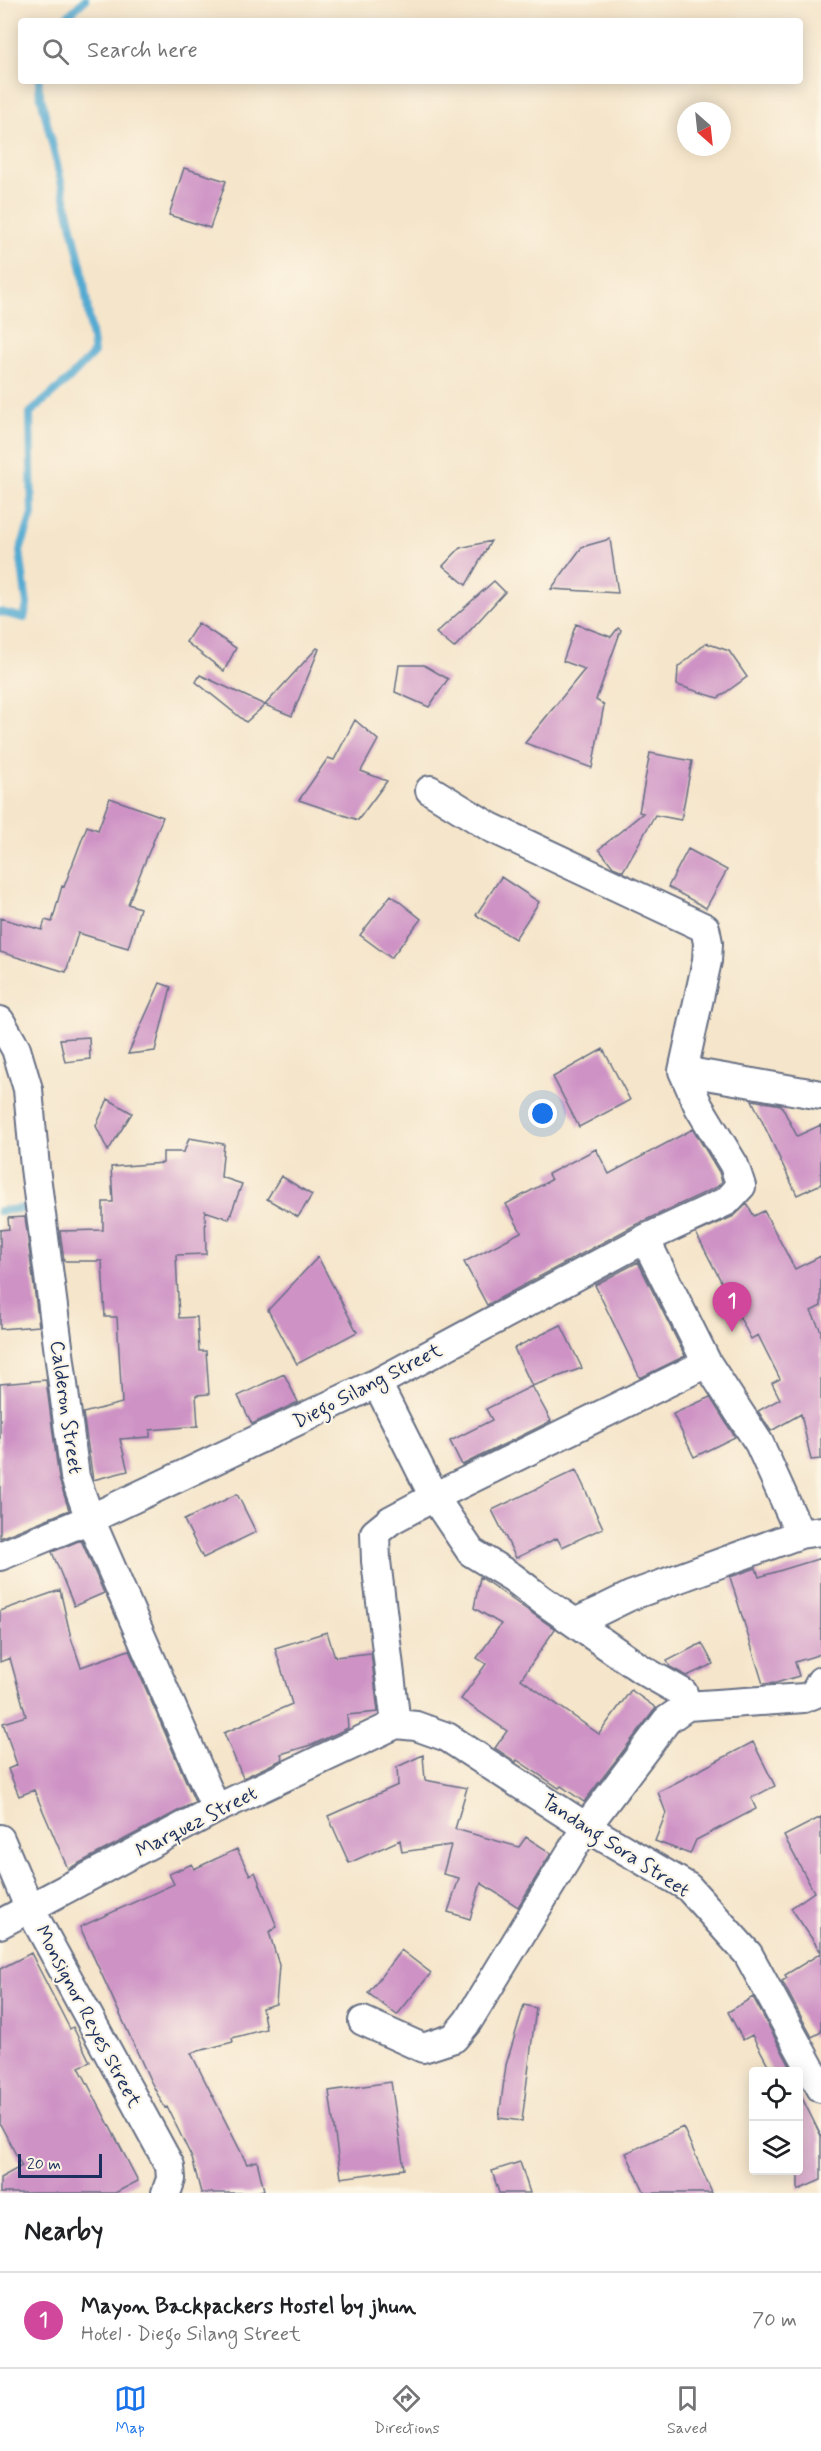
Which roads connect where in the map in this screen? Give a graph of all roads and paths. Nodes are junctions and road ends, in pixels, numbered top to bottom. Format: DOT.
graph roads {
  1 [pos="430,789"];
  2 [pos="0,1021"];
  3 [pos="682,1071"];
  4 [pos="821,1095"];
  5 [pos="645,1239"];
  6 [pos="707,1363"];
  7 [pos="377,1383"];
  8 [pos="434,1497"];
  9 [pos="90,1518"];
  10 [pos="810,1532"];
  11 [pos="0,1556"];
  12 [pos="575,1623"];
  13 [pos="821,1681"];
  14 [pos="687,1706"];
  15 [pos="396,1724"];
  16 [pos="216,1809"];
  17 [pos="586,1827"];
  18 [pos="0,1839"];
  19 [pos="29,1907"];
  20 [pos="0,1924"];
  21 [pos="363,2021"];
  22 [pos="818,2075"];
  23 [pos="166,2193"];
  1 -- 3 [label="street"];
  2 -- 9 [label="street, Calderon Street"];
  3 -- 4 [label="street"];
  3 -- 5 [label="street, Diego Silang Street"];
  5 -- 6 [label="street"];
  5 -- 7 [label="street, Diego Silang Street"];
  6 -- 8 [label="street"];
  6 -- 10 [label="street"];
  7 -- 8 [label="street"];
  7 -- 9 [label="street, Diego Silang Street"];
  8 -- 12 [label="street"];
  8 -- 15 [label="street"];
  9 -- 11 [label="street, Diego Silang Street"];
  9 -- 16 [label="street, Calderon Street"];
  10 -- 12 [label="street"];
  12 -- 14 [label="street"];
  13 -- 14 [label="street"];
  14 -- 17 [label="street"];
  15 -- 16 [label="street, Marquez Street"];
  15 -- 17 [label="street, Tandang Sora Street"];
  16 -- 19 [label="street, Marquez Street"];
  17 -- 21 [label="street"];
  17 -- 22 [label="street, Tandang Sora Street"];
  18 -- 19 [label="street, Monsignor Reyes Street"];
  19 -- 20 [label="street, Marquez Street"];
  19 -- 23 [label="street, Monsignor Reyes Street"];
}
